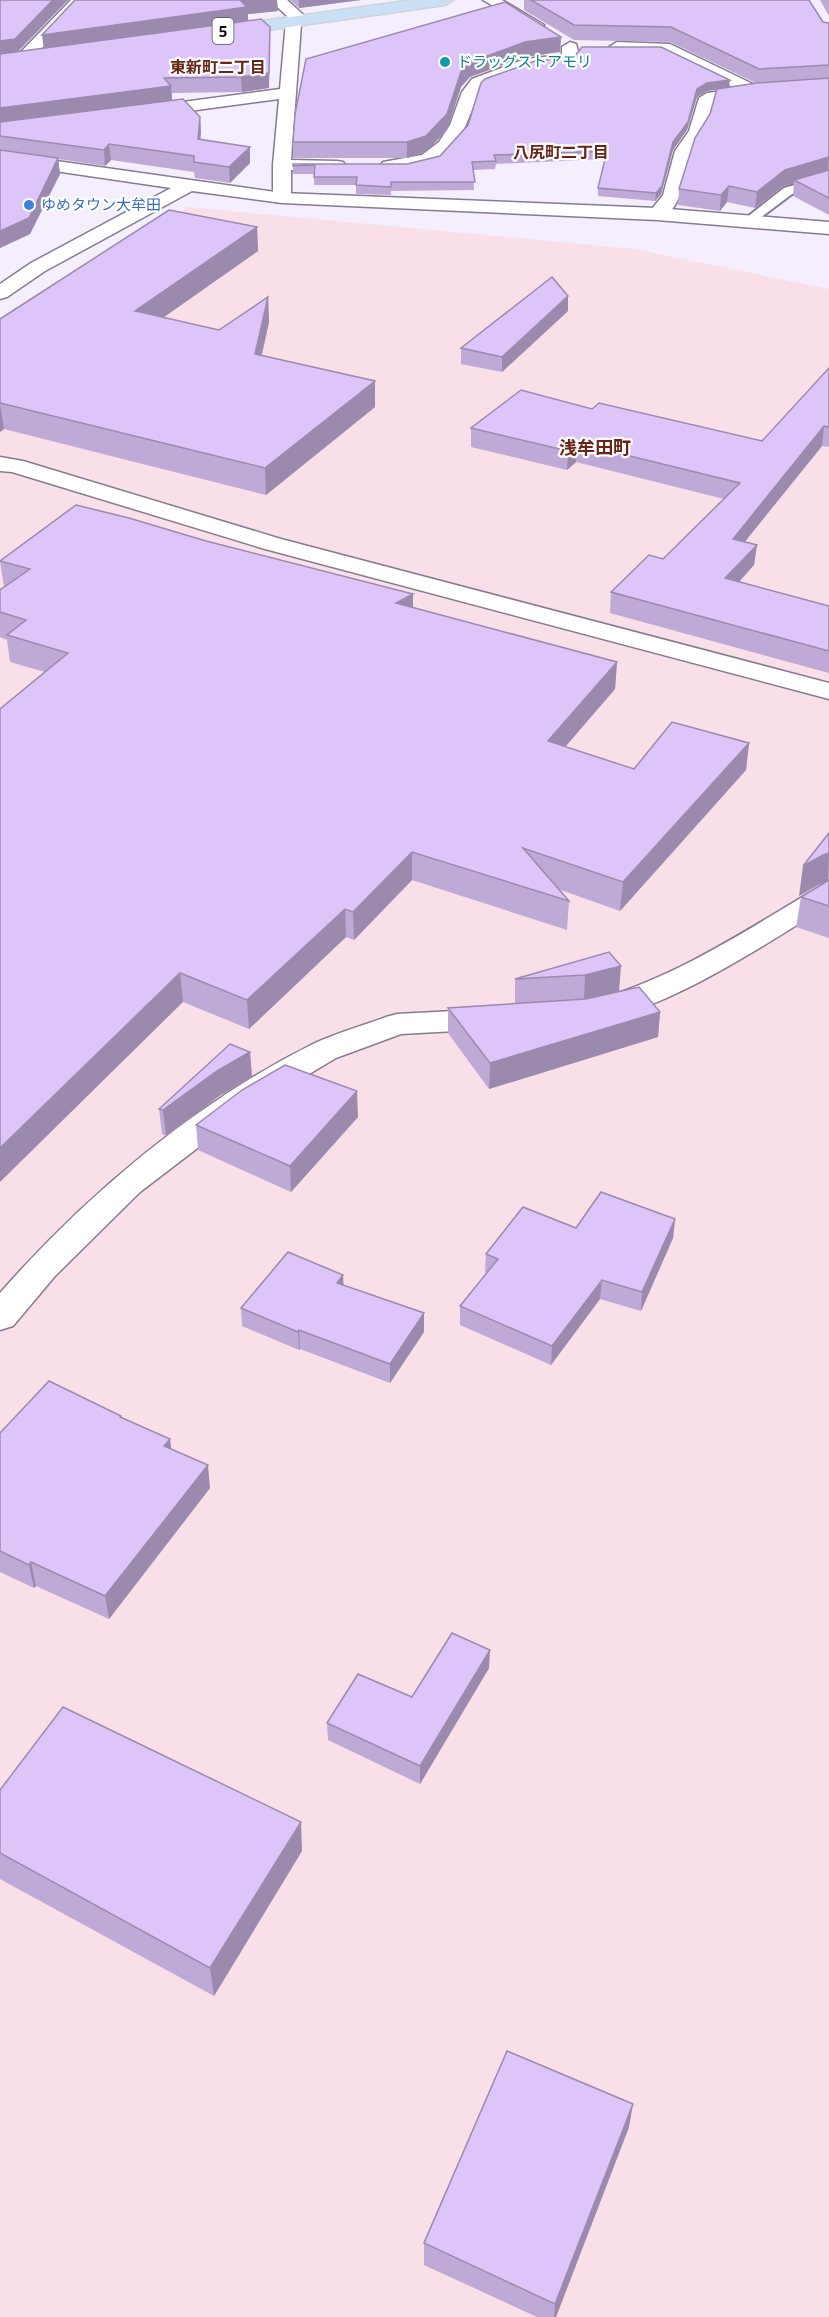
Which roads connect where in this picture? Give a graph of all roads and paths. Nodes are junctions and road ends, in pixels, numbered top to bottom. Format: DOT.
graph roads {
  1 [pos="79,0"];
  2 [pos="278,0"];
  3 [pos="445,0"];
  4 [pos="491,0"];
  5 [pos="297,21"];
  6 [pos="211,33"];
  7 [pos="606,47"];
  8 [pos="46,57"];
  9 [pos="17,61"];
  10 [pos="829,86"];
  11 [pos="755,91"];
  12 [pos="289,93"];
  13 [pos="127,114"];
  14 [pos="0,158"];
  15 [pos="282,165"];
  16 [pos="829,179"];
  17 [pos="187,186"];
  18 [pos="282,198"];
  19 [pos="657,214"];
  20 [pos="752,218"];
  21 [pos="829,228"];
  22 [pos="0,292"];
  23 [pos="0,464"];
  24 [pos="829,691"];
  25 [pos="829,893"];
  26 [pos="572,1013"];
  27 [pos="526,1017"];
  28 [pos="0,1317"];
  1 -- 9 [label="street"];
  2 -- 5 [label="street"];
  3 -- 5 [label="main road, 5"];
  4 -- 15 [label="street"];
  5 -- 6 [label="main road, 5"];
  5 -- 12 [label="street"];
  7 -- 11 [label="street"];
  8 -- 9 [label="main road"];
  10 -- 11 [label="street"];
  11 -- 19 [label="street"];
  12 -- 13 [label="street"];
  12 -- 15 [label="street"];
  14 -- 17 [label="street"];
  15 -- 18 [label="street"];
  16 -- 20 [label="lane"];
  17 -- 18 [label="street"];
  17 -- 22 [label="street"];
  18 -- 19 [label="street"];
  19 -- 21 [label="street"];
  23 -- 24 [label="street"];
  25 -- 26 [label="street"];
  27 -- 28 [label="street"];
}
